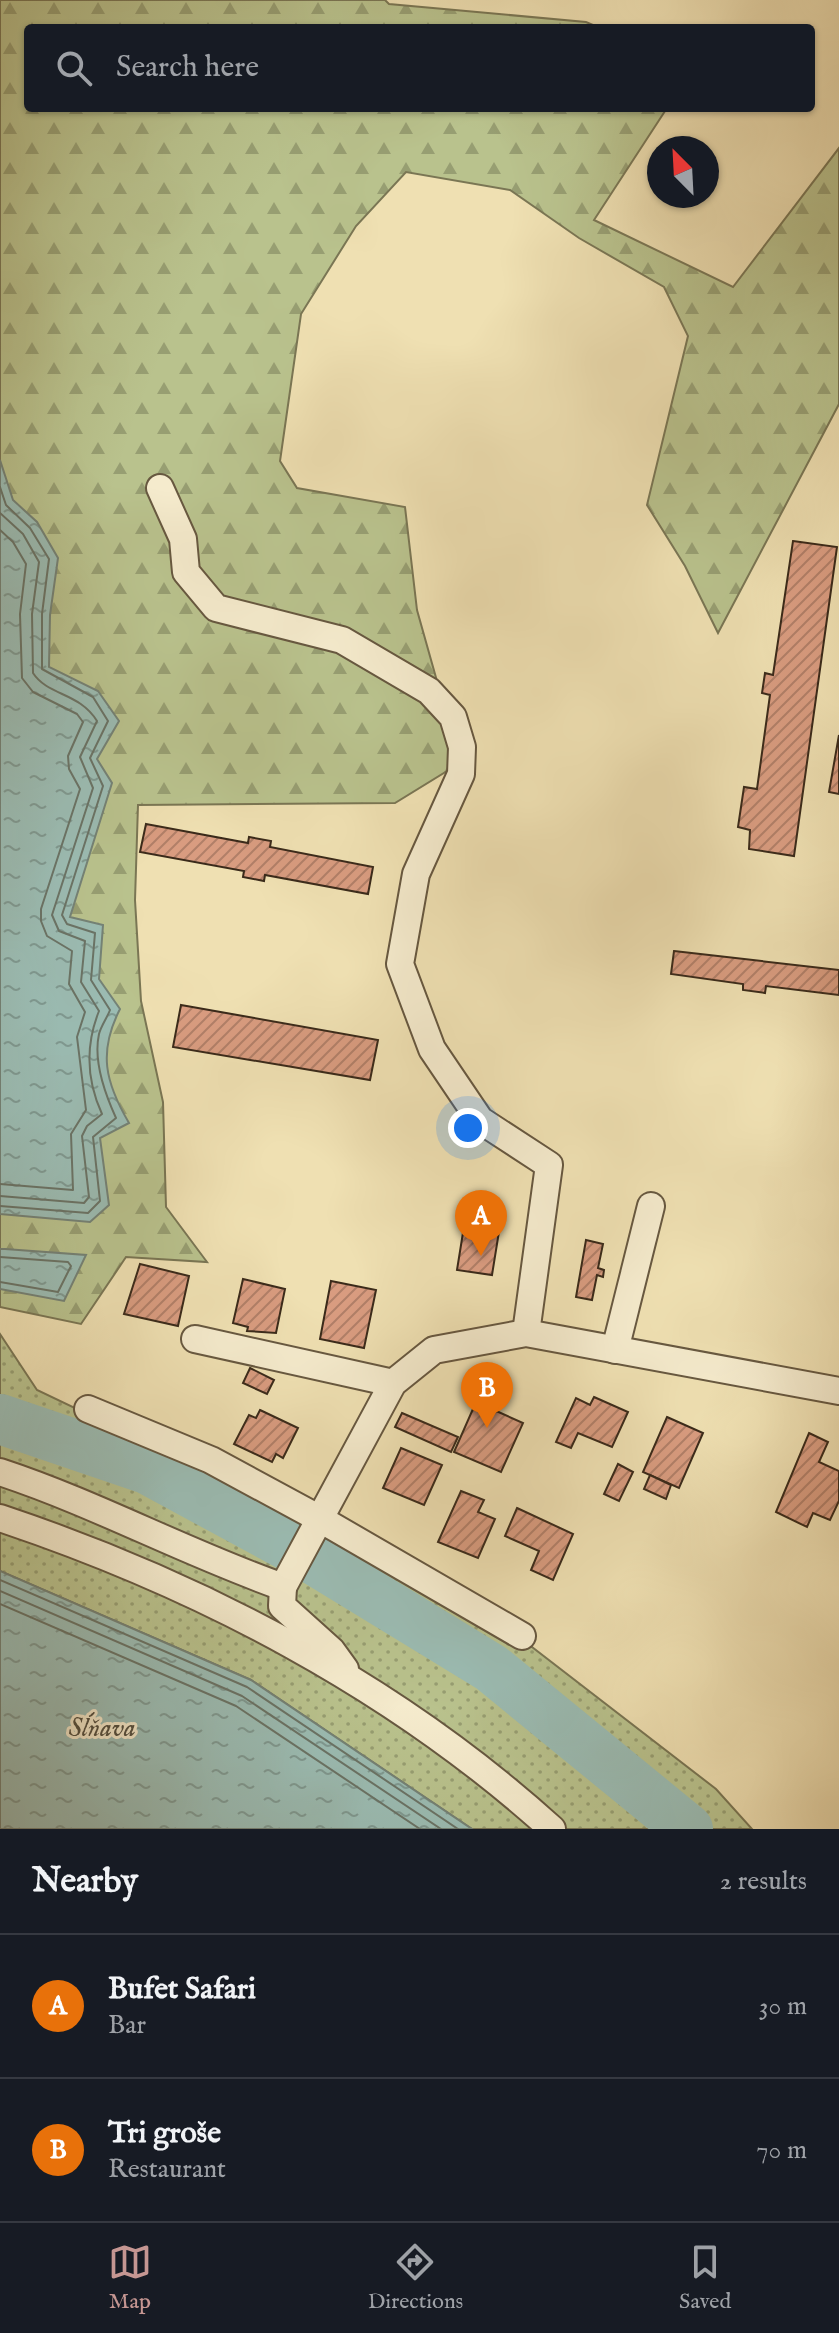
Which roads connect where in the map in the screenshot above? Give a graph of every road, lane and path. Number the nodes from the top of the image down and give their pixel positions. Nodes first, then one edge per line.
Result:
1 (160, 488) dead end
2 (651, 1206) dead end
3 (526, 1333) junction
4 (195, 1339) dead end
5 (615, 1350) junction
6 (393, 1383) junction
7 (839, 1391) edge
8 (88, 1409) dead end
9 (0, 1472) edge
10 (0, 1518) edge
11 (320, 1519) junction
12 (293, 1567) junction
13 (522, 1636) dead end
14 (351, 1679) junction
15 (552, 1829) edge

1 - 3 street
2 - 5 street
3 - 5 street
3 - 6 street
4 - 6 street
5 - 7 street
6 - 11 street
8 - 11 street
9 - 12 street
10 - 14 street
11 - 12 street
11 - 13 street
12 - 14 street
14 - 15 street

